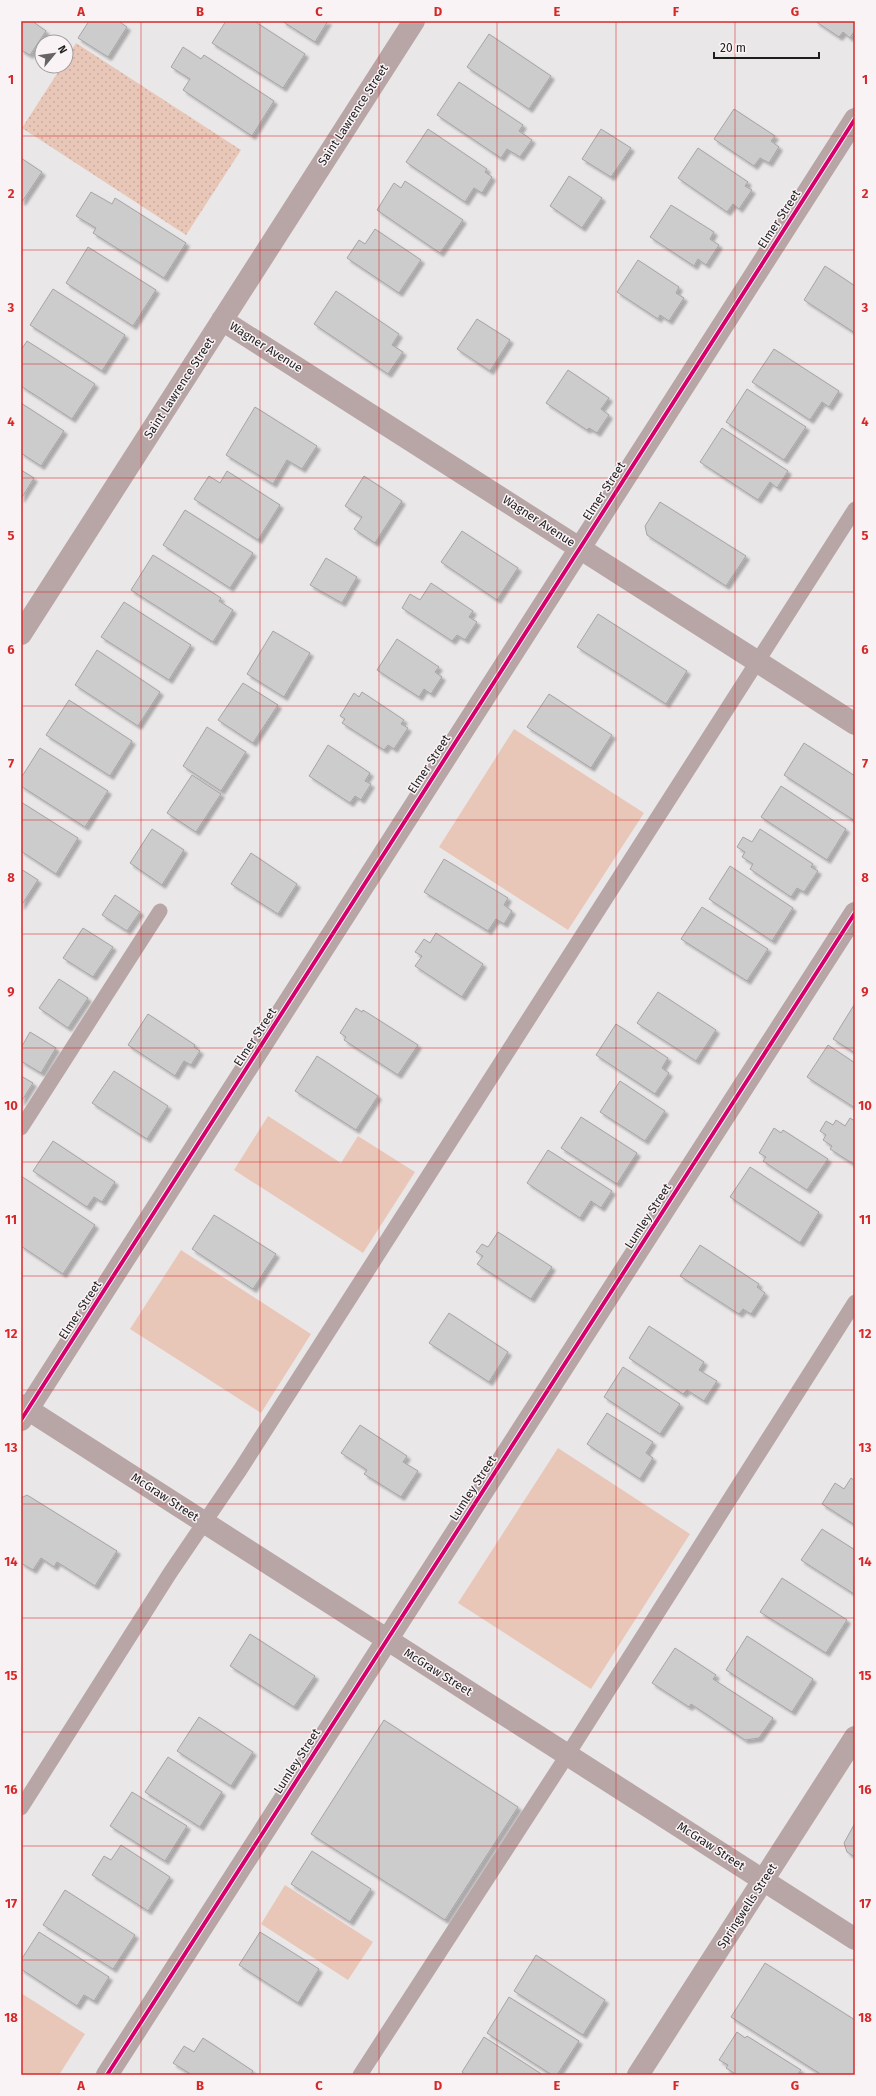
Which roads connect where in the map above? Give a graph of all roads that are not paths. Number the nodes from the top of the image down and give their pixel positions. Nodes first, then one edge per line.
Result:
1 (414, 21) edge
2 (855, 119) edge
3 (222, 320) junction
4 (855, 509) edge
5 (580, 548) junction
6 (21, 634) edge
7 (758, 662) junction
8 (855, 724) edge
9 (160, 911) dead end
10 (855, 913) edge
11 (21, 1128) edge
12 (855, 1302) edge
13 (23, 1412) edge
14 (205, 1522) junction
15 (388, 1639) junction
16 (855, 1737) edge
17 (568, 1754) junction
18 (21, 1808) edge
19 (763, 1879) junction
20 (855, 1939) edge
21 (107, 2075) edge
22 (360, 2075) edge
23 (638, 2075) edge

1 - 3 street, Saint Lawrence Street
2 - 5 street, Elmer Street
3 - 5 street, Wagner Avenue
3 - 6 street, Saint Lawrence Street
4 - 7 lane
5 - 7 street, Wagner Avenue
5 - 13 street, Elmer Street
7 - 8 street, Wagner Avenue
7 - 14 lane
9 - 11 lane
10 - 15 street, Lumley Street
12 - 17 lane
13 - 14 street, McGraw Street
14 - 15 street, McGraw Street
14 - 18 lane
15 - 17 street, McGraw Street
15 - 21 street, Lumley Street
16 - 19 street, Springwells Street
17 - 19 street, McGraw Street
17 - 22 lane
19 - 20 street, McGraw Street
19 - 23 street, Springwells Street

